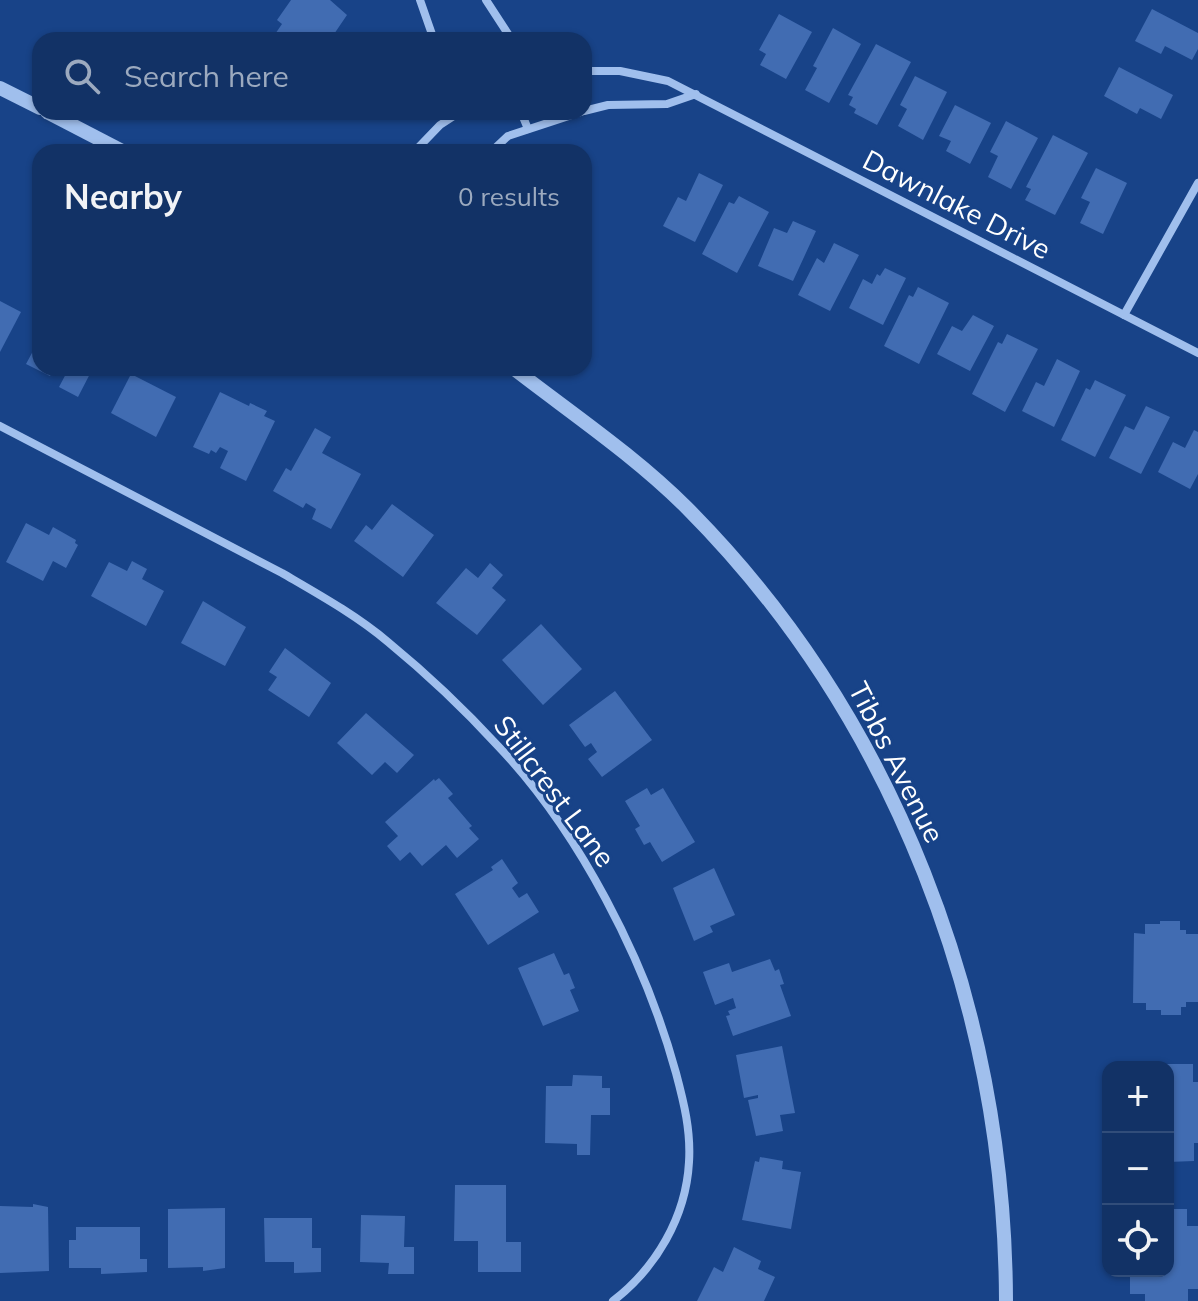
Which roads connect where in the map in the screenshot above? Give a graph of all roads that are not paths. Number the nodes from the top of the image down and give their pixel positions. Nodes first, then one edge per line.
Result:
1 (420, 0) edge
2 (486, 0) edge
3 (431, 32) edge
4 (507, 32) edge
5 (592, 71) edge
6 (0, 88) edge
7 (696, 94) junction
8 (32, 104) edge
9 (592, 109) edge
10 (62, 120) edge
11 (448, 120) edge
12 (524, 120) edge
13 (557, 120) edge
14 (528, 129) junction
15 (109, 144) edge
16 (422, 144) edge
17 (500, 144) edge
18 (1198, 183) edge
19 (1124, 315) junction
20 (1198, 353) edge
21 (523, 376) edge
22 (0, 426) edge
23 (613, 1301) edge
24 (1006, 1301) edge

1 - 3 street
2 - 4 street
5 - 7 street, Dawnlake Drive
6 - 8 street
7 - 9 street
7 - 19 street, Dawnlake Drive
10 - 15 street
11 - 16 street
12 - 14 street
13 - 14 street
14 - 17 street
18 - 19 street
19 - 20 street, Dawnlake Drive
21 - 24 street, Tibbs Avenue
22 - 23 street, Stillcrest Lane

